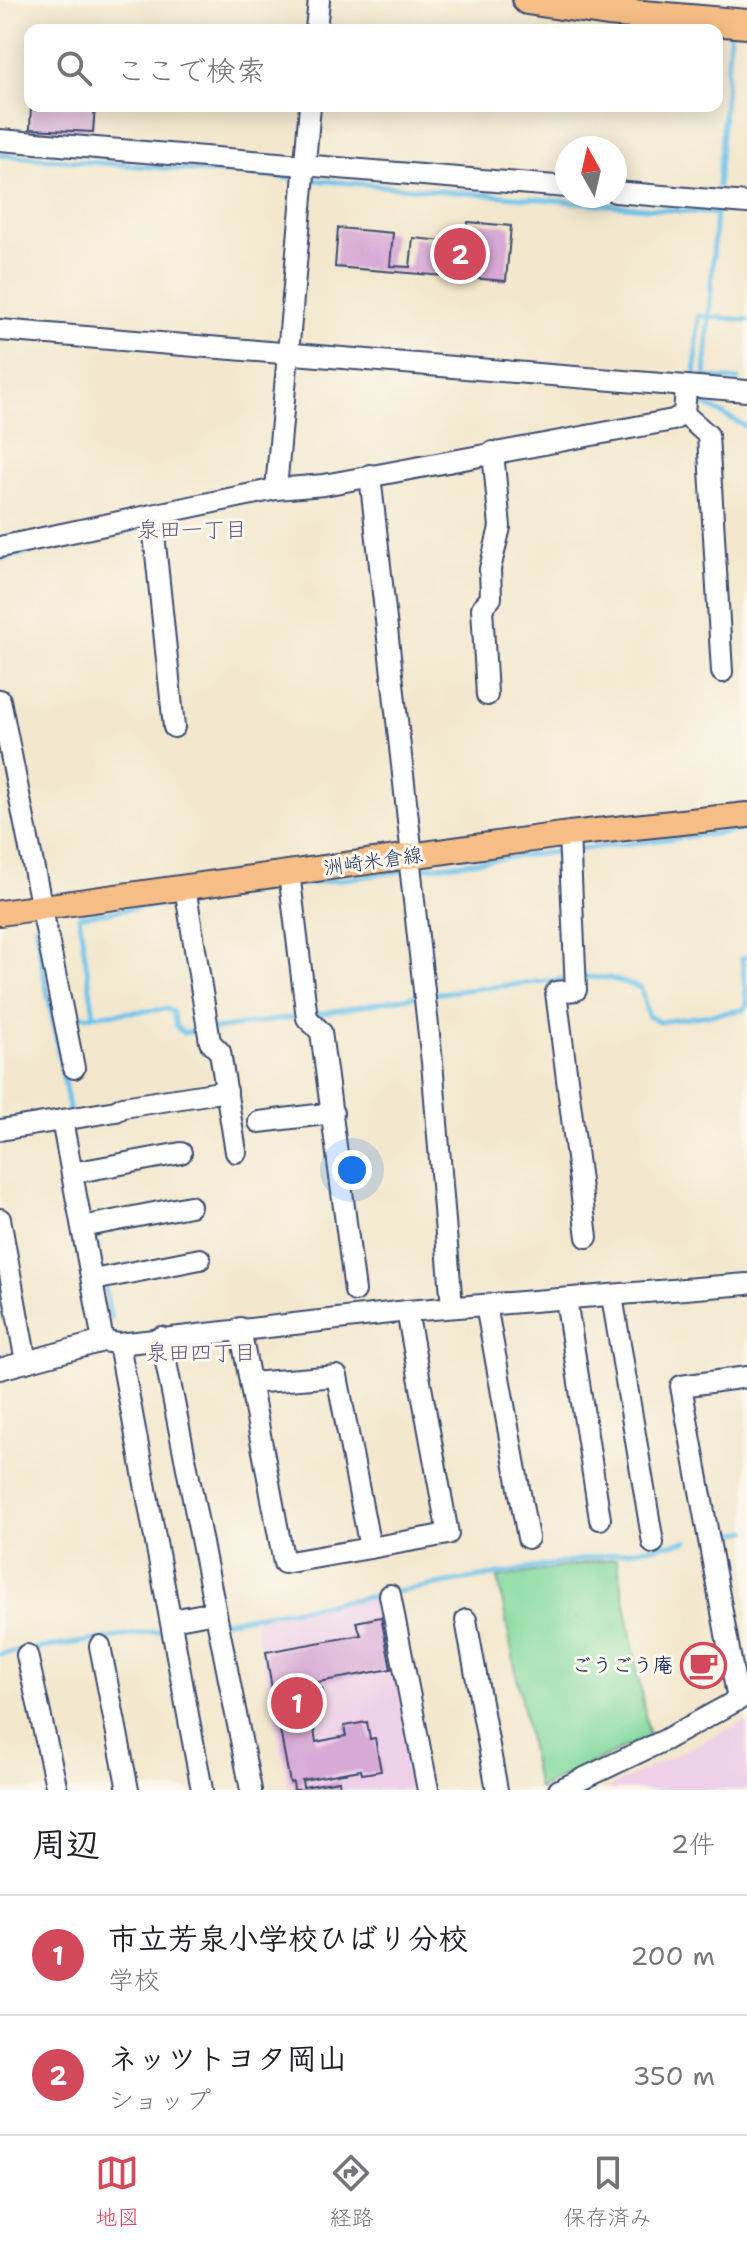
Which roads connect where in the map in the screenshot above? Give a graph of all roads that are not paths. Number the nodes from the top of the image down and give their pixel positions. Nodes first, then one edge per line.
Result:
1 (319, 0) edge
2 (527, 0) edge
3 (317, 24) edge
4 (747, 24) edge
5 (309, 112) edge
6 (0, 140) edge
7 (305, 165) junction
8 (555, 186) edge
9 (627, 193) edge
10 (747, 203) edge
11 (0, 330) edge
12 (287, 356) junction
13 (692, 388) junction
14 (747, 391) edge
15 (689, 418) junction
16 (494, 457) junction
17 (371, 481) junction
18 (276, 489) junction
19 (153, 522) junction
20 (0, 547) edge
21 (722, 672) dead end
22 (487, 695) dead end
23 (0, 700) edge
24 (174, 727) dead end
25 (10, 797) edge
26 (747, 815) edge
27 (570, 845) junction
28 (410, 863) junction
29 (289, 873) junction
30 (185, 887) junction
31 (42, 905) junction
32 (0, 913) edge
33 (74, 1068) dead end
34 (227, 1091) junction
35 (333, 1113) junction
36 (68, 1119) junction
37 (259, 1122) dead end
38 (0, 1130) edge
39 (236, 1152) dead end
40 (181, 1153) dead end
41 (78, 1172) junction
42 (190, 1206) dead end
43 (0, 1219) edge
44 (88, 1225) junction
45 (587, 1237) dead end
46 (200, 1259) dead end
47 (100, 1279) junction
48 (747, 1284) edge
49 (355, 1291) dead end
50 (613, 1301) junction
51 (567, 1305) junction
52 (452, 1307) junction
53 (487, 1310) junction
54 (407, 1311) junction
55 (240, 1328) junction
56 (161, 1337) junction
57 (111, 1342) junction
58 (26, 1362) junction
59 (0, 1369) edge
60 (747, 1377) edge
61 (250, 1383) junction
62 (600, 1519) dead end
63 (528, 1538) dead end
64 (653, 1543) dead end
65 (370, 1548) junction
66 (390, 1595) dead end
67 (217, 1619) junction
68 (466, 1620) dead end
69 (173, 1626) junction
70 (100, 1646) dead end
71 (27, 1655) dead end
72 (742, 1698) edge
73 (57, 1790) edge
74 (128, 1790) edge
75 (202, 1790) edge
76 (251, 1790) edge
77 (428, 1790) edge
78 (497, 1790) edge
79 (559, 1790) edge

1 - 3 street
2 - 4 highway
5 - 7 street
6 - 7 street
7 - 8 street
7 - 12 street
9 - 10 street
11 - 12 street
12 - 13 street
12 - 18 street
13 - 14 street
13 - 15 street
15 - 16 street
15 - 21 street
16 - 17 street
16 - 22 street
17 - 18 street
17 - 28 street
18 - 19 street
19 - 20 street
19 - 24 street
23 - 25 street
25 - 31 street
26 - 27 main road, 洲崎米倉線
27 - 28 main road, 洲崎米倉線
27 - 45 street
28 - 29 main road, 洲崎米倉線
28 - 52 street
29 - 30 main road, 洲崎米倉線
29 - 35 street
30 - 31 main road, 洲崎米倉線
30 - 34 street
31 - 32 main road, 洲崎米倉線
31 - 33 street
34 - 36 street
34 - 39 street
35 - 37 street
35 - 49 street
36 - 38 street
36 - 41 street
40 - 41 street
41 - 44 street
42 - 44 street
43 - 58 street
44 - 47 street
46 - 47 street
47 - 57 street
48 - 50 street
50 - 51 street
50 - 64 street
51 - 53 street
51 - 62 street
52 - 53 street
52 - 54 street
53 - 63 street
54 - 55 street
54 - 65 street
55 - 56 street
55 - 61 street
56 - 57 street
56 - 67 street
57 - 58 street
57 - 69 street
58 - 59 street
60 - 72 street
61 - 65 street
61 - 65 street
66 - 77 street
67 - 69 street
67 - 76 street
68 - 78 street
69 - 75 street
70 - 74 street
71 - 73 street
72 - 79 street

